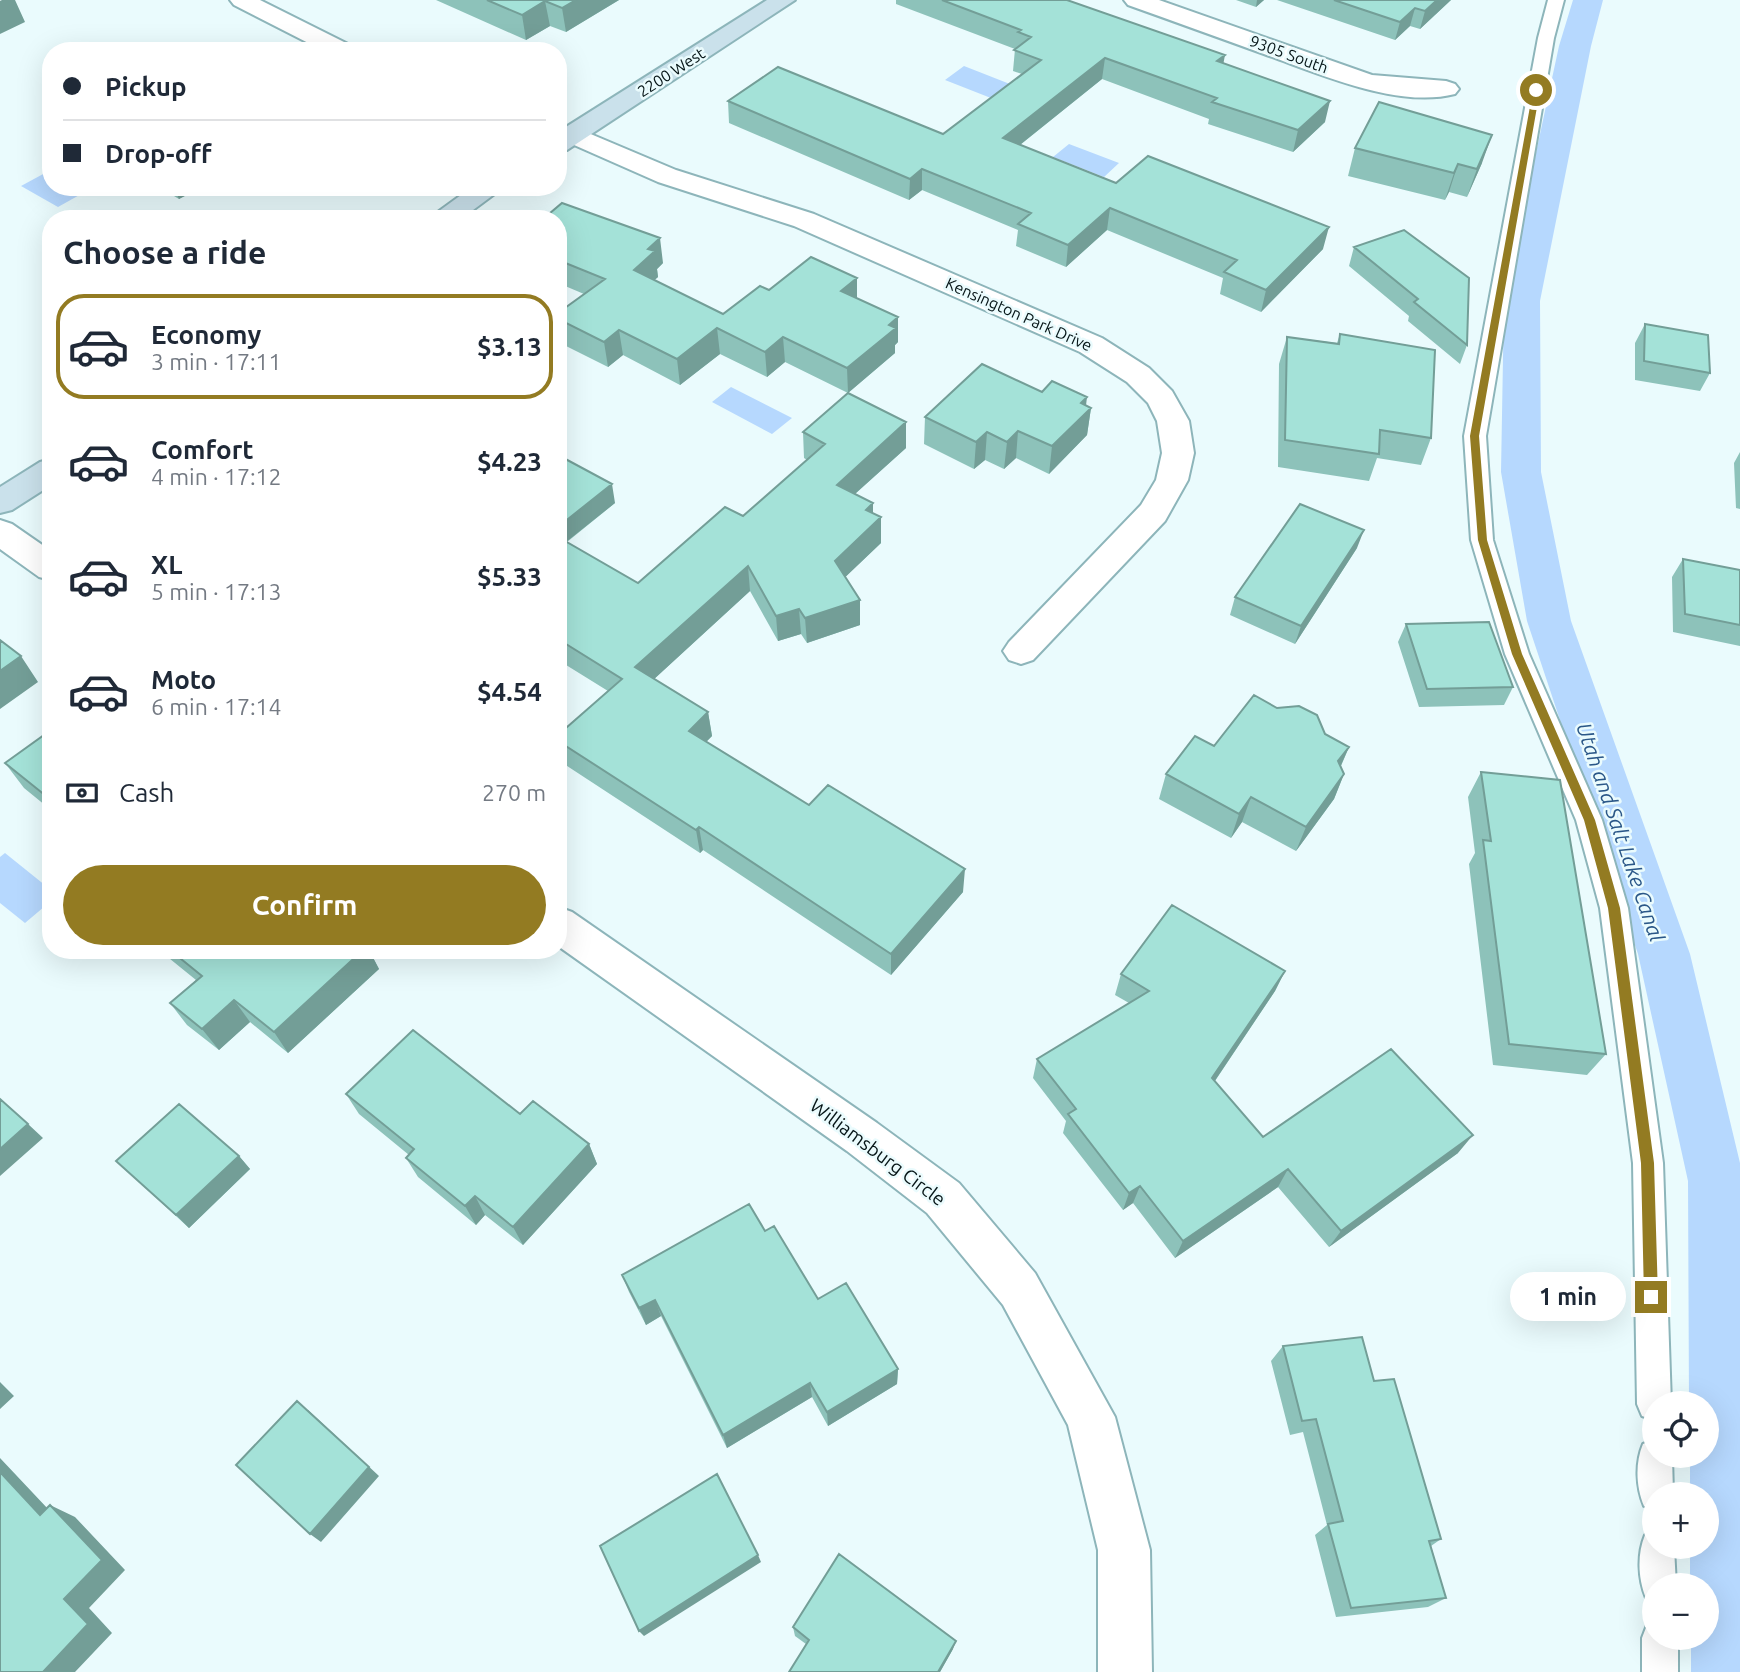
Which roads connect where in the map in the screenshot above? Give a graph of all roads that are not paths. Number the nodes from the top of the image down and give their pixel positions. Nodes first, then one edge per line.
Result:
1 (242, 0) edge
2 (783, 0) edge
3 (1136, 0) edge
4 (1556, 0) edge
5 (325, 42) edge
6 (1446, 89) dead end
7 (567, 138) edge
8 (567, 139) edge
9 (477, 196) edge
10 (456, 210) edge
11 (42, 476) edge
12 (0, 502) edge
13 (0, 532) edge
14 (42, 562) edge
15 (1021, 651) dead end
16 (567, 930) edge
17 (1654, 1391) edge
18 (1660, 1650) edge
19 (1125, 1672) edge
20 (1660, 1672) edge

1 - 5 street
2 - 7 street, 2200 West
3 - 6 street, 9305 South
4 - 17 lane
8 - 15 street, Kensington Park Drive
9 - 10 street
11 - 12 street
13 - 14 street
16 - 19 street, Williamsburg Circle
18 - 20 lane

